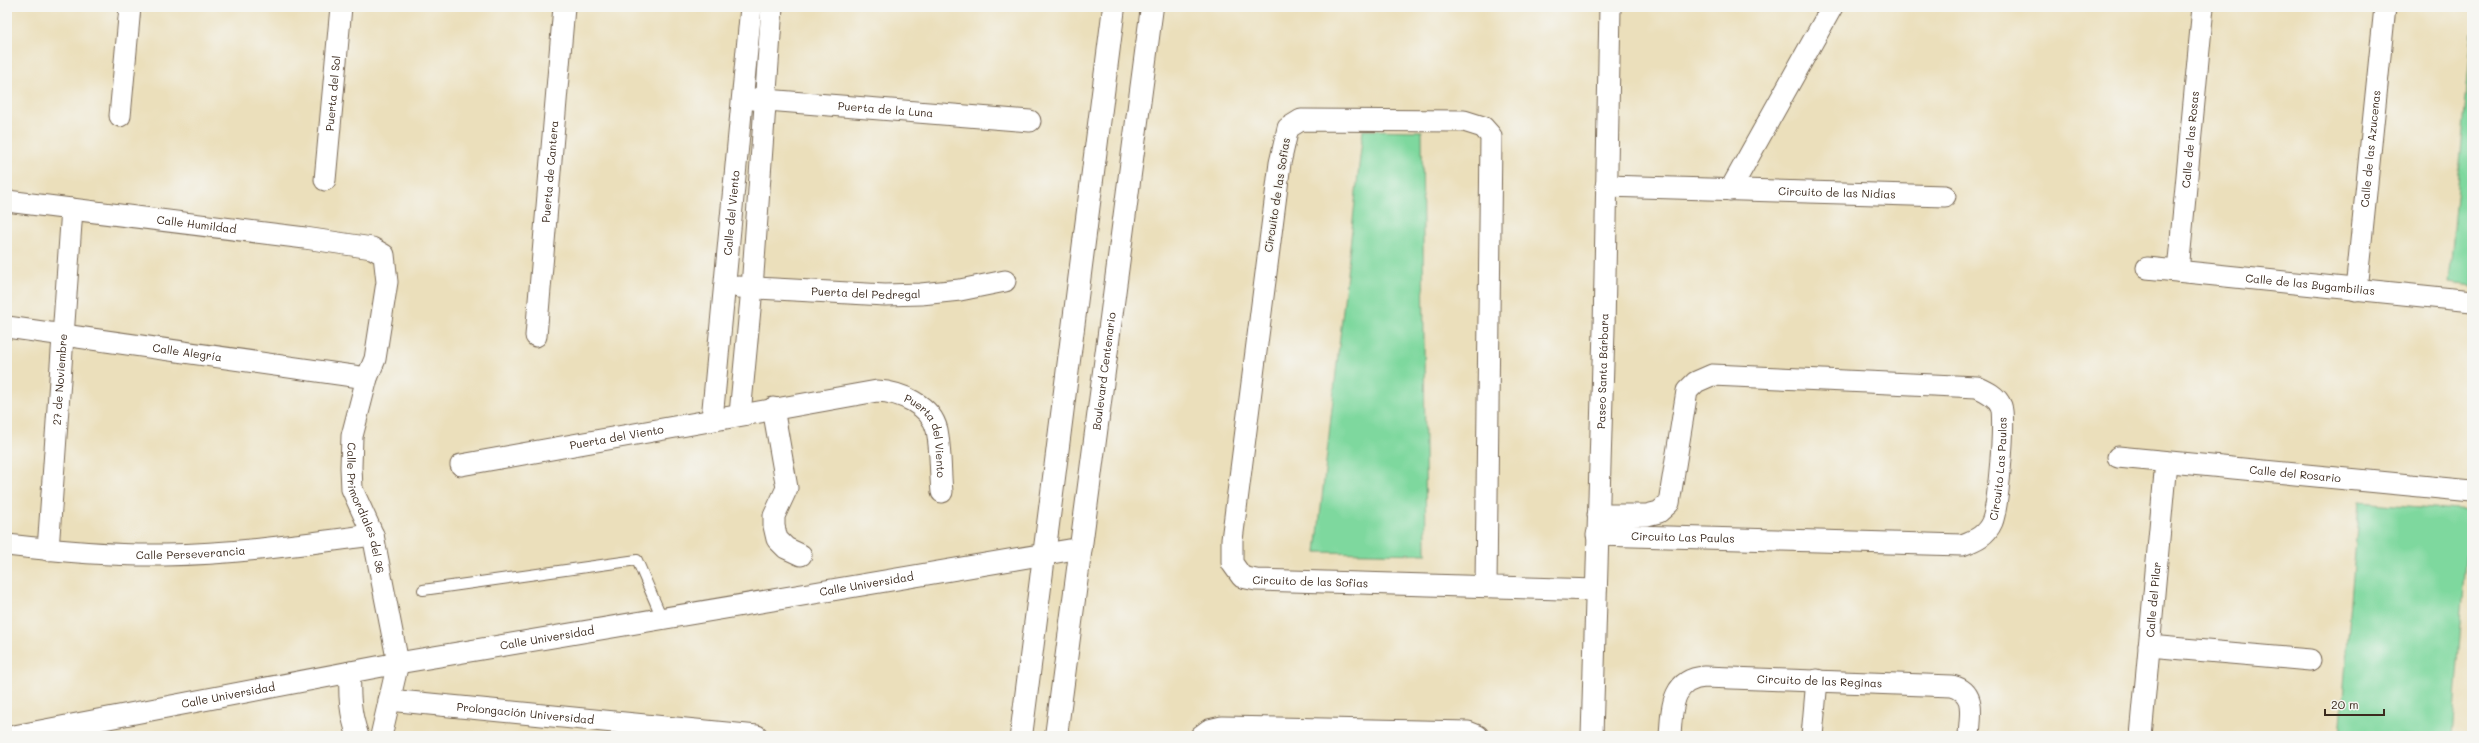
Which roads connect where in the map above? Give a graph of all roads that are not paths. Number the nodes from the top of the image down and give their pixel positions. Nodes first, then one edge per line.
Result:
1 (130, 7) edge
2 (341, 7) edge
3 (564, 7) edge
4 (751, 7) edge
5 (772, 7) edge
6 (1114, 7) edge
7 (1152, 7) edge
8 (1832, 7) edge
9 (2203, 7) edge
10 (2385, 7) edge
11 (1611, 9) edge
12 (741, 98) junction
13 (766, 100) junction
14 (120, 116) dead end
15 (1030, 121) dead end
16 (325, 180) dead end
17 (1606, 186) junction
18 (1730, 190) junction
19 (1945, 196) dead end
20 (7, 201) edge
21 (72, 209) junction
22 (384, 255) joint
23 (2147, 268) dead end
24 (2178, 271) junction
25 (1004, 281) dead end
26 (725, 285) junction
27 (752, 288) junction
28 (2356, 290) junction
29 (2472, 301) edge
30 (7, 327) edge
31 (64, 335) junction
32 (536, 336) dead end
33 (367, 378) junction
34 (773, 408) junction
35 (740, 414) junction
36 (712, 419) junction
37 (2118, 457) dead end
38 (2166, 462) junction
39 (461, 465) dead end
40 (2472, 491) edge
41 (942, 492) dead end
42 (1598, 515) junction
43 (373, 535) junction
44 (1597, 535) junction
45 (7, 545) edge
46 (1081, 548) junction
47 (48, 550) junction
48 (1044, 554) junction
49 (801, 556) dead end
50 (1486, 586) junction
51 (423, 590) dead end
52 (1596, 590) junction
53 (662, 618) junction
54 (2149, 646) junction
55 (2310, 660) dead end
56 (398, 664) junction
57 (350, 672) junction
58 (1817, 680) junction
59 (389, 700) junction
60 (14, 736) edge
61 (358, 736) edge
62 (381, 736) edge
63 (757, 736) edge
64 (1021, 736) edge
65 (1056, 736) edge
66 (1201, 736) edge
67 (1478, 736) edge
68 (1592, 736) edge
69 (1670, 736) edge
70 (1812, 736) edge
71 (1969, 736) edge
72 (2141, 736) edge

1 - 14 street
2 - 16 street, Puerta del Sol
3 - 32 street, Puerta de Cantera
4 - 12 street, Calle del Viento
5 - 13 street
6 - 48 main road
7 - 46 main road, Boulevard Centenario
8 - 18 street
9 - 24 street, Calle de las Rosas
10 - 28 street, Calle de las Azucenas
11 - 17 street, Paseo Santa Bárbara
12 - 13 street, Puerta de la Luna
12 - 26 street, Calle del Viento
13 - 15 street, Puerta de la Luna
13 - 27 street
17 - 18 street, Circuito de las Nidias
17 - 42 street, Paseo Santa Bárbara
18 - 19 street, Circuito de las Nidias
20 - 21 street, Calle Humildad
21 - 22 street, Calle Humildad
21 - 31 street, 27 de Noviembre
22 - 33 street, Calle Primordiales del 36
23 - 24 street, Calle de las Bugambilias
24 - 28 street, Calle de las Bugambilias
25 - 27 street, Puerta del Pedregal
26 - 27 street, Puerta del Pedregal
26 - 36 street, Calle del Viento
27 - 35 street
28 - 29 street, Calle de las Bugambilias
30 - 31 street, Calle Alegría
31 - 33 street, Calle Alegría
31 - 47 street, 27 de Noviembre
33 - 43 street, Calle Primordiales del 36
34 - 35 street, Puerta del Viento
34 - 41 street, Puerta del Viento
34 - 49 street
35 - 36 street, Puerta del Viento
36 - 39 street, Puerta del Viento
37 - 38 street, Calle del Rosario
38 - 40 street, Calle del Rosario
38 - 54 street, Calle del Pilar
42 - 44 street, Paseo Santa Bárbara
42 - 44 street, Circuito Las Paulas
43 - 47 street, Calle Perseverancia
43 - 56 street, Calle Primordiales del 36
44 - 52 street, Paseo Santa Bárbara
45 - 47 street, Calle Perseverancia
46 - 48 street, Calle Universidad
46 - 65 main road, Boulevard Centenario
48 - 53 street, Calle Universidad
48 - 64 main road
50 - 50 street, Circuito de las Sofias
50 - 52 street, Circuito de las Sofias
51 - 53 lane
52 - 68 street, Paseo Santa Bárbara
53 - 56 street, Calle Universidad
54 - 55 street
54 - 72 street, Calle del Pilar
56 - 57 street, Calle Universidad
56 - 59 street, Calle Primordiales del 36
57 - 60 street, Calle Universidad
57 - 61 street
58 - 69 street, Circuito de las Reginas
58 - 70 street
58 - 71 street, Circuito de las Reginas
59 - 62 street, Calle Primordiales del 36
59 - 63 street, Prolongación Universidad
66 - 67 street

